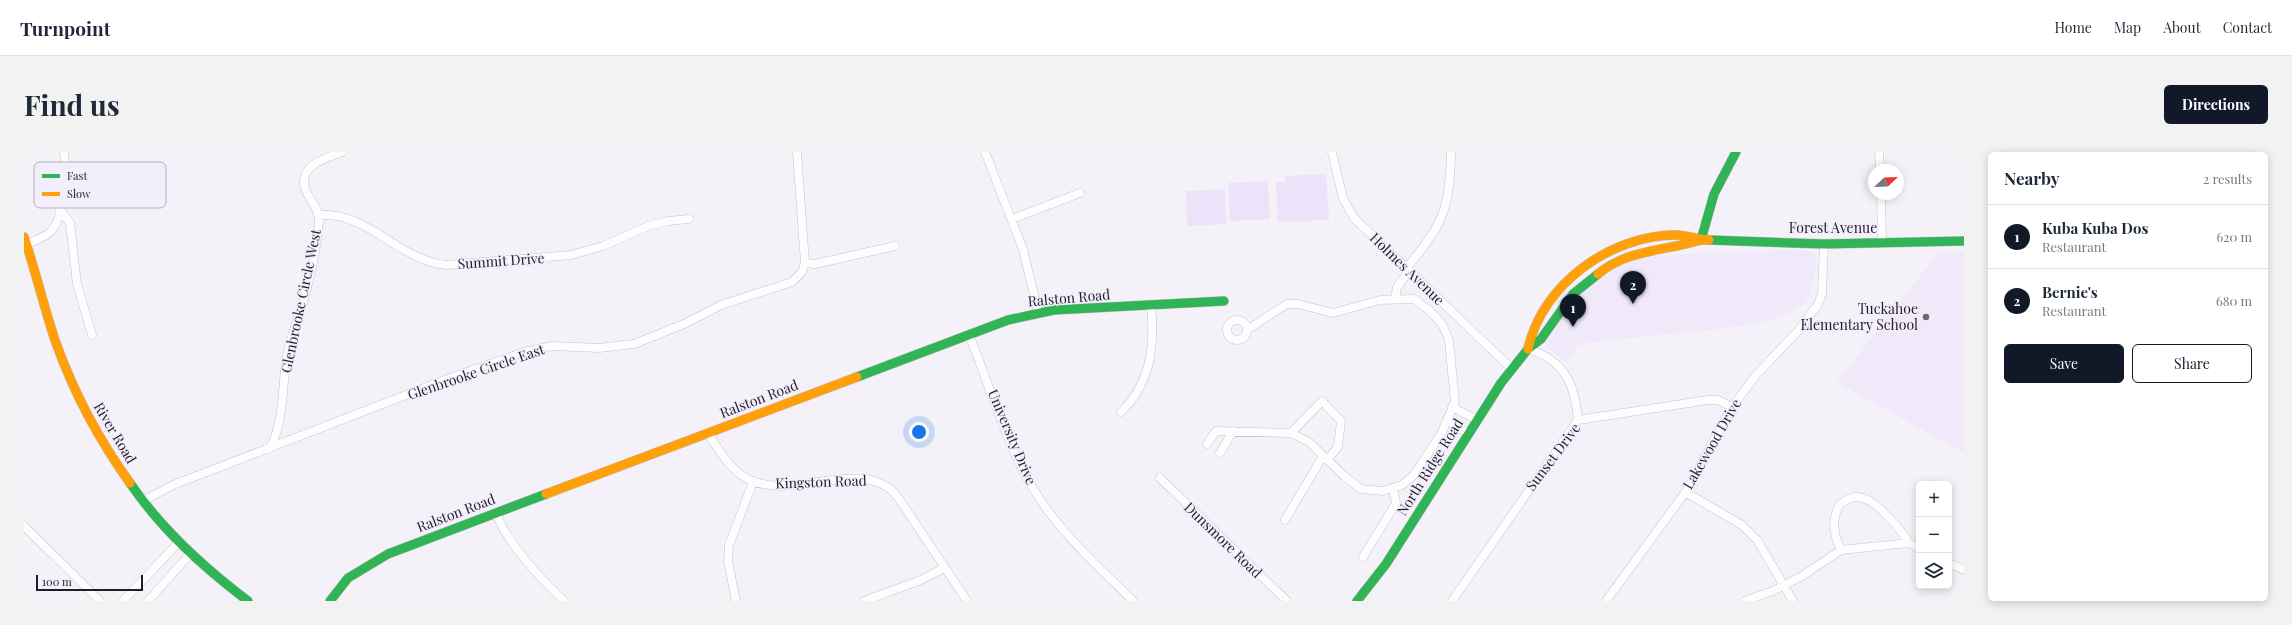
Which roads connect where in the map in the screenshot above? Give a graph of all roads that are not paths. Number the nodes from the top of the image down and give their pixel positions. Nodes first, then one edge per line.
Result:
1 (64, 152) edge
2 (342, 152) edge
3 (797, 152) edge
4 (985, 152) edge
5 (1332, 152) edge
6 (1451, 152) edge
7 (1736, 152) edge
8 (1879, 152) edge
9 (64, 162) edge
10 (1880, 164) edge
11 (1080, 193) dead end
12 (1881, 200) edge
13 (60, 210) joint
14 (318, 215) junction
15 (689, 219) dead end
16 (1012, 219) junction
17 (25, 240) edge
18 (1701, 240) junction
19 (1964, 241) edge
20 (1882, 242) junction
21 (1824, 244) junction
22 (895, 246) dead end
23 (805, 263) junction
24 (1407, 269) junction
25 (1395, 300) junction
26 (1224, 301) dead end
27 (1151, 306) junction
28 (1038, 312) junction
29 (1247, 330) dead end
30 (92, 335) dead end
31 (969, 335) junction
32 (1528, 349) junction
33 (1512, 369) junction
34 (1452, 407) junction
35 (1732, 407) junction
36 (1121, 412) dead end
37 (1447, 420) junction
38 (1477, 420) junction
39 (1578, 420) junction
40 (1233, 432) junction
41 (1291, 432) junction
42 (708, 433) junction
43 (1468, 433) junction
44 (1207, 444) dead end
45 (269, 449) junction
46 (1220, 453) dead end
47 (1325, 458) junction
48 (1160, 478) dead end
49 (753, 482) junction
50 (1393, 488) junction
51 (1685, 492) junction
52 (143, 501) junction
53 (496, 513) junction
54 (1285, 520) dead end
55 (24, 526) edge
56 (179, 542) junction
57 (1909, 543) junction
58 (1916, 546) edge
59 (1841, 550) junction
60 (191, 554) junction
61 (1363, 557) dead end
62 (1952, 564) edge
63 (944, 568) junction
64 (1964, 570) edge
65 (1784, 586) junction
66 (100, 601) edge
67 (123, 601) edge
68 (148, 601) edge
69 (248, 601) edge
70 (330, 601) edge
71 (564, 601) edge
72 (736, 601) edge
73 (864, 601) edge
74 (967, 601) edge
75 (1133, 601) edge
76 (1287, 601) edge
77 (1357, 601) edge
78 (1452, 601) edge
79 (1606, 601) edge
80 (1745, 601) edge
81 (1793, 601) edge

1 - 9 street
2 - 14 street, Glenbrooke Circle West
3 - 23 street
4 - 16 street
5 - 24 street, Holmes Avenue
6 - 24 street
7 - 18 main road
8 - 10 street
11 - 16 street
12 - 20 street
13 - 17 street
13 - 30 street
14 - 15 street, Summit Drive
14 - 45 street, Glenbrooke Circle West
16 - 28 street
17 - 52 main road, River Road
18 - 21 main road, Forest Avenue
18 - 32 main road, North Ridge Road
18 - 32 main road, North Ridge Road
19 - 20 main road, Forest Avenue
20 - 21 main road, Forest Avenue
21 - 35 street, Lakewood Drive
22 - 23 street
23 - 45 street, Glenbrooke Circle East
24 - 25 street
24 - 33 street, Holmes Avenue
25 - 29 street
25 - 34 street
26 - 27 main road, Ralston Road
27 - 28 main road, Ralston Road
27 - 36 street
28 - 31 main road, Ralston Road
31 - 42 main road, Ralston Road
31 - 75 street, University Drive
32 - 33 main road, North Ridge Road
32 - 39 street
33 - 38 main road, North Ridge Road
34 - 37 street
34 - 38 street
35 - 39 street, Sunset Drive
35 - 51 street, Lakewood Drive
37 - 43 street
37 - 50 street
38 - 43 main road, North Ridge Road
39 - 78 street, Sunset Drive
40 - 41 street
40 - 44 street
40 - 46 street
41 - 47 street
41 - 47 street
42 - 49 street, Kingston Road
42 - 53 main road, Ralston Road
43 - 77 main road, North Ridge Road
45 - 52 street, Glenbrooke Circle East
47 - 50 street
47 - 54 street
48 - 76 street, Dunsmore Road
49 - 63 street, Kingston Road
49 - 72 street
50 - 61 street
51 - 65 street
51 - 79 street, Lakewood Drive
52 - 56 main road, River Road
53 - 70 main road, Ralston Road
53 - 71 street
55 - 66 street
56 - 60 main road, River Road
56 - 67 street
57 - 58 street
57 - 59 street
57 - 59 street
59 - 65 street
60 - 68 street
60 - 69 main road, River Road
62 - 64 street
63 - 73 street
63 - 74 street, Kingston Road
65 - 80 street
65 - 81 street

